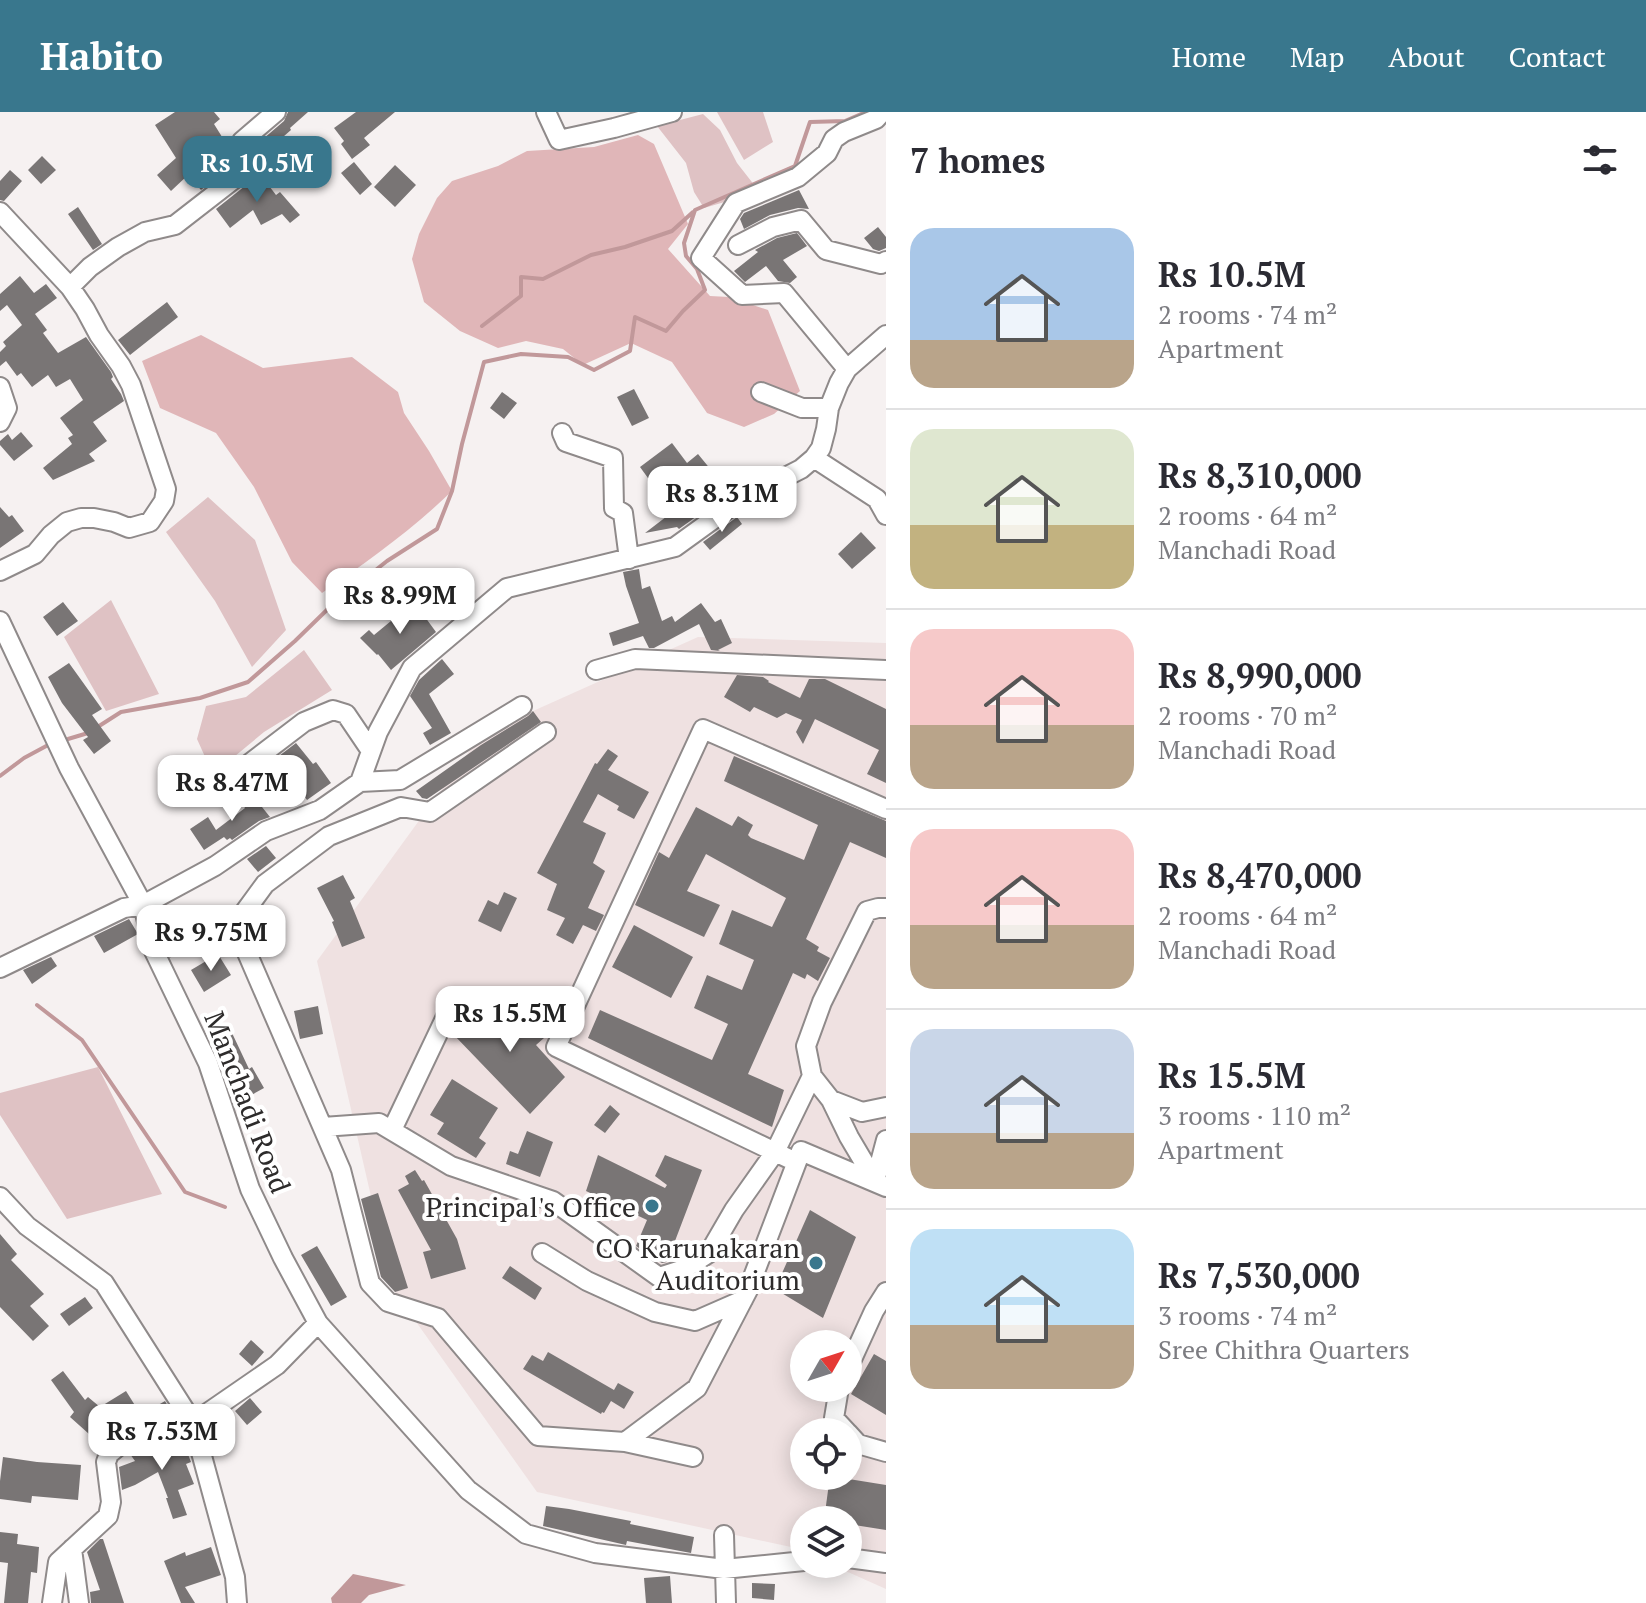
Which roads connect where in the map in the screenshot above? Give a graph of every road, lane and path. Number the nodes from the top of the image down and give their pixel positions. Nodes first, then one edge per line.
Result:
1 (276, 112) edge
2 (546, 112) edge
3 (672, 112) edge
4 (882, 112) edge
5 (0, 212) edge
6 (738, 245) dead end
7 (886, 261) edge
8 (70, 287) junction
9 (884, 344) edge
10 (847, 369) junction
11 (0, 387) edge
12 (761, 392) dead end
13 (829, 408) junction
14 (0, 422) edge
15 (562, 433) dead end
16 (814, 458) junction
17 (886, 515) edge
18 (629, 559) junction
19 (0, 571) edge
20 (0, 621) edge
21 (596, 670) dead end
22 (886, 670) edge
23 (522, 706) dead end
24 (546, 732) dead end
25 (371, 751) junction
26 (360, 782) junction
27 (211, 793) dead end
28 (886, 809) edge
29 (143, 905) junction
30 (886, 908) edge
31 (235, 925) junction
32 (154, 951) junction
33 (0, 968) edge
34 (451, 1006) dead end
35 (812, 1076) junction
36 (831, 1100) junction
37 (886, 1107) edge
38 (323, 1127) junction
39 (392, 1130) junction
40 (886, 1140) edge
41 (775, 1152) junction
42 (796, 1162) junction
43 (880, 1184) edge
44 (0, 1197) edge
45 (542, 1253) dead end
46 (886, 1292) edge
47 (743, 1300) junction
48 (318, 1323) junction
49 (862, 1337) edge
50 (193, 1423) junction
51 (625, 1442) junction
52 (862, 1445) edge
53 (886, 1452) edge
54 (693, 1457) dead end
55 (724, 1535) dead end
56 (72, 1549) junction
57 (862, 1560) edge
58 (790, 1562) edge
59 (886, 1563) edge
60 (724, 1569) junction
61 (52, 1603) edge
62 (79, 1603) edge
63 (237, 1603) edge
64 (726, 1603) edge

1 - 8 street
2 - 3 street
4 - 10 street
5 - 8 street
6 - 7 street
8 - 19 street
9 - 10 street
10 - 13 street
11 - 14 street
12 - 13 street
13 - 16 street
15 - 18 street
16 - 17 street
16 - 18 street
18 - 25 street
20 - 29 street, Manchadi Road
21 - 22 street
23 - 26 street
24 - 31 street
25 - 26 street
25 - 27 street
26 - 29 street
28 - 41 street
29 - 32 street, Manchadi Road
29 - 33 street
30 - 35 street
31 - 32 street
31 - 38 street
32 - 48 street, Manchadi Road
34 - 39 street
35 - 36 street
35 - 41 street
36 - 37 street
36 - 43 street
38 - 39 street
38 - 51 street
39 - 41 street
40 - 43 street
41 - 42 street
42 - 43 street
42 - 47 street
44 - 50 street
45 - 47 street
46 - 49 street
47 - 51 street
48 - 50 street
48 - 60 street, Manchadi Road
50 - 56 street
50 - 63 street
51 - 54 street
52 - 53 street
55 - 60 street
56 - 61 street
56 - 62 street
57 - 59 street
58 - 60 street, Manchadi Road
60 - 64 street

